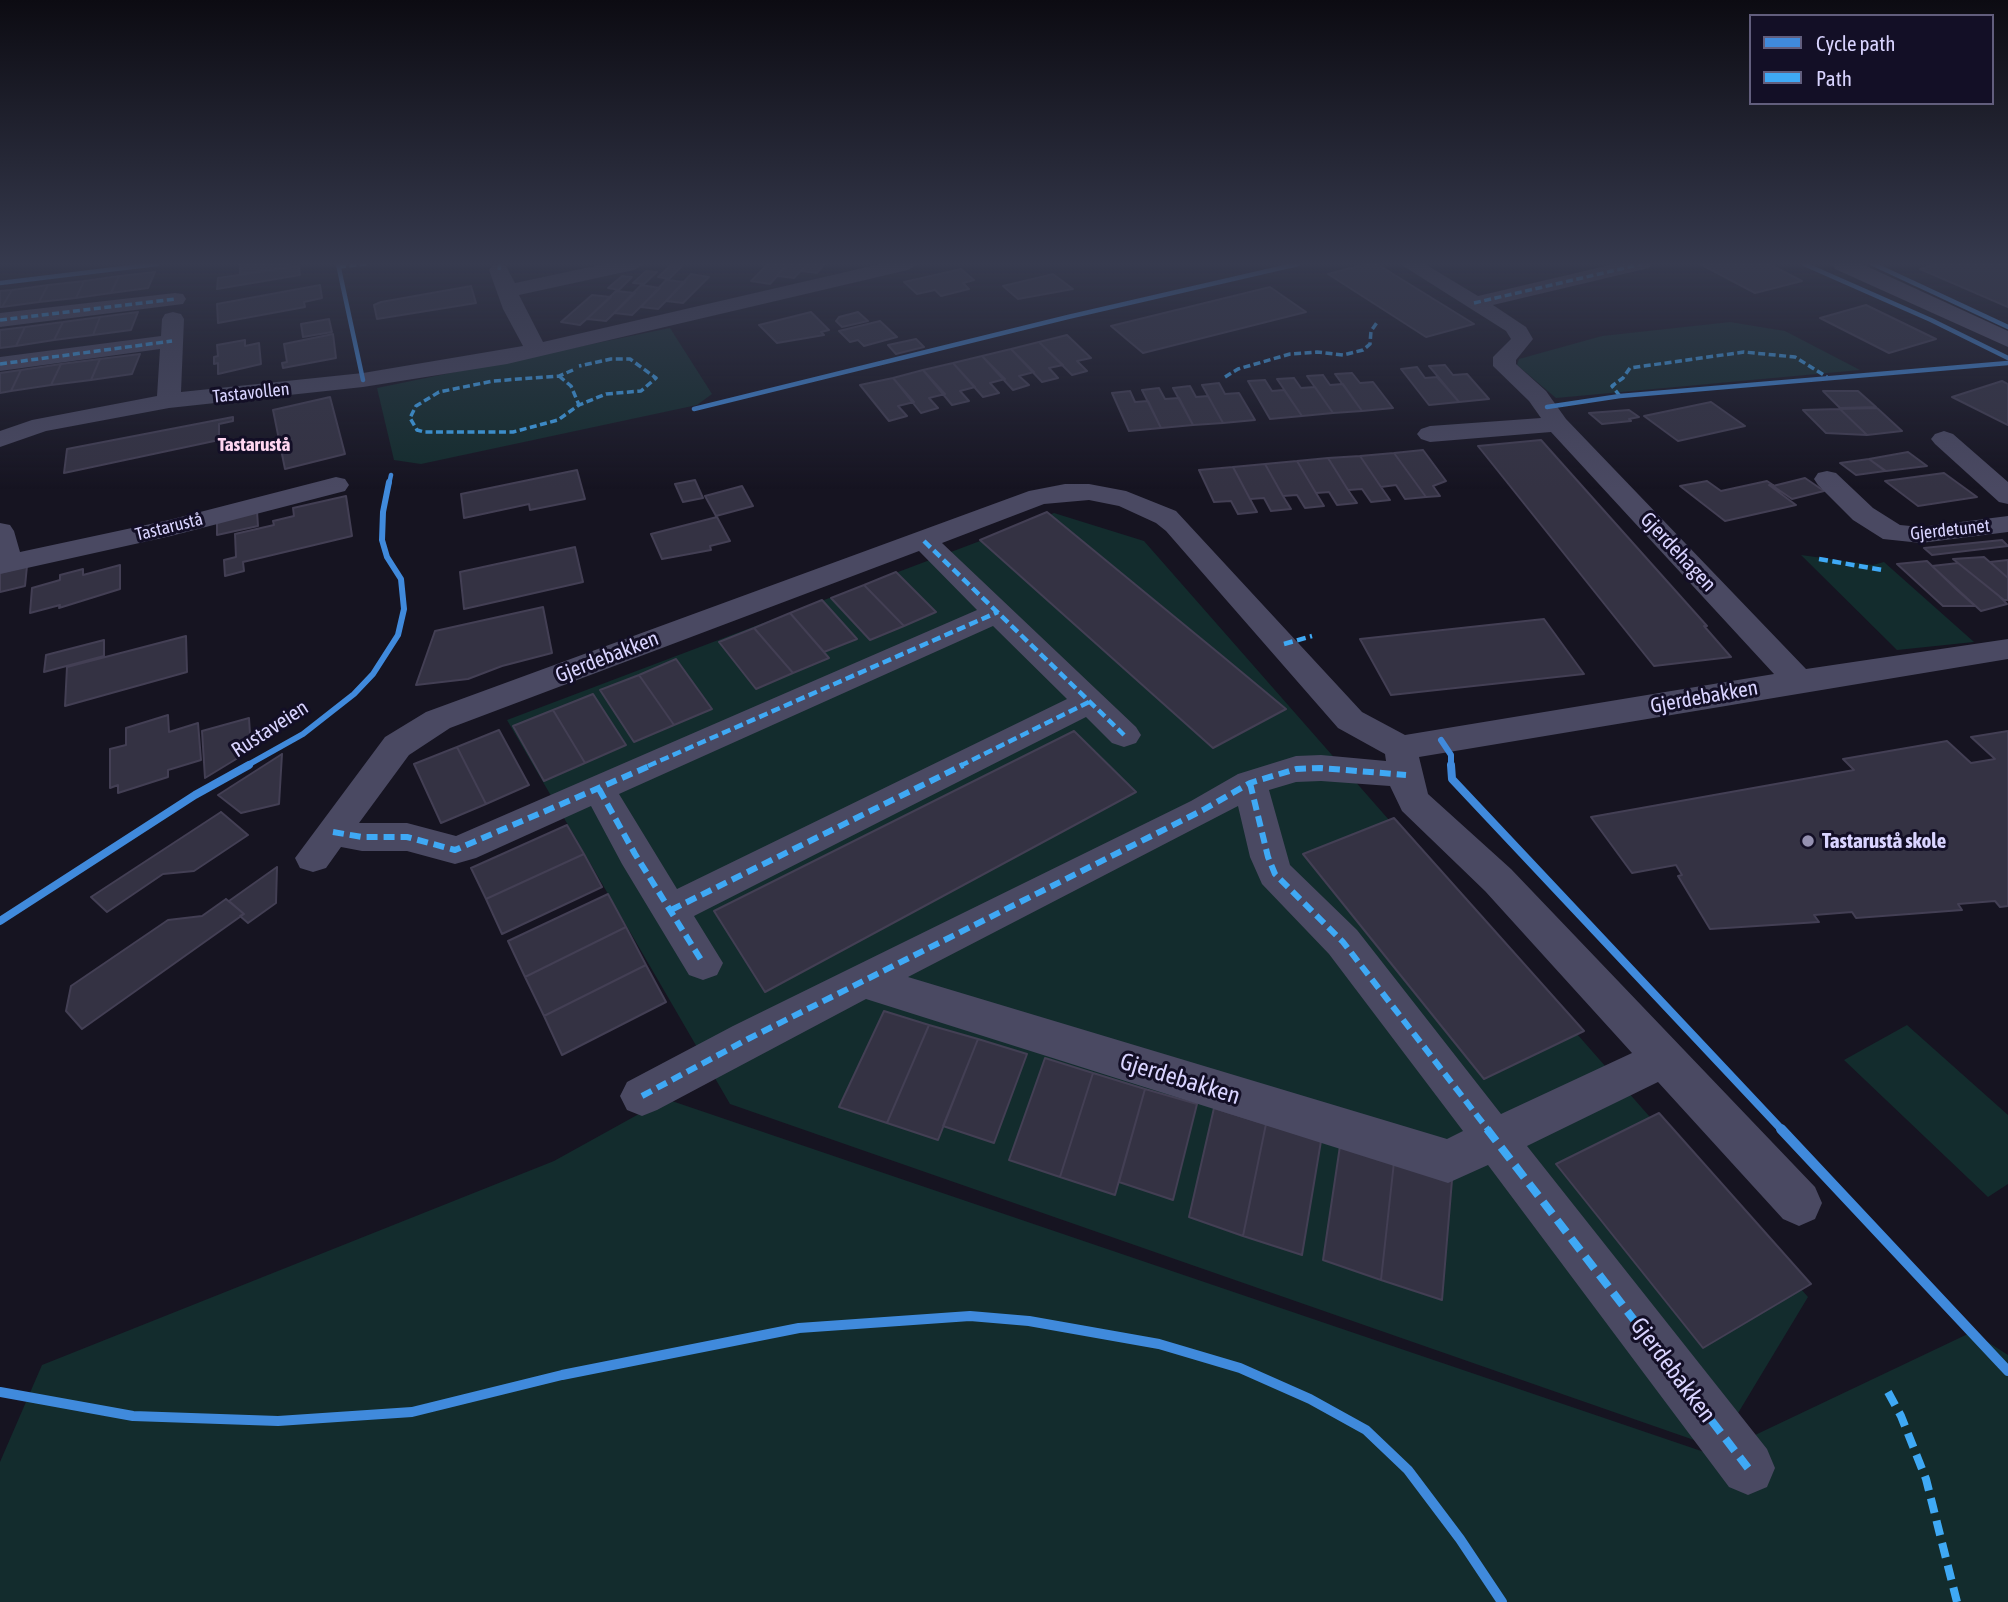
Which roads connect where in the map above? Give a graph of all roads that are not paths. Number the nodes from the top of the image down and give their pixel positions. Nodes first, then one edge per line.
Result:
1 (530, 339) edge
2 (585, 339) edge
3 (1522, 339) edge
4 (172, 341) joint
5 (536, 350) junction
6 (0, 364) edge
7 (169, 401) junction
8 (1557, 424) junction
9 (1430, 434) dead end
10 (0, 439) edge
11 (1944, 439) dead end
12 (1827, 479) dead end
13 (336, 485) dead end
14 (2008, 496) edge
15 (2008, 524) edge
16 (0, 531) edge
17 (924, 541) junction
18 (5, 564) edge
19 (998, 612) junction
20 (2008, 649) edge
21 (1799, 681) junction
22 (1091, 701) junction
23 (1124, 735) dead end
24 (1403, 761) junction
25 (1250, 783) junction
26 (599, 789) junction
27 (671, 910) junction
28 (703, 963) dead end
29 (863, 981) junction
30 (1665, 1058) junction
31 (642, 1096) dead end
32 (1494, 1140) junction
33 (1799, 1203) dead end
34 (1748, 1468) dead end

1 - 5 street
2 - 5 street, Tastavollen
3 - 8 street, Gjerdehagen
4 - 6 street
4 - 7 street
5 - 7 street, Tastavollen
7 - 10 street, Tastavollen
8 - 9 street
8 - 21 street, Gjerdehagen
11 - 14 street, Gjerdetunet
12 - 15 street, Gjerdetunet
13 - 18 street, Tastarustå
16 - 18 street
17 - 19 street
17 - 24 street, Gjerdebakken
17 - 26 street, Gjerdebakken
19 - 22 street
19 - 26 street, Gjerdebakken
20 - 21 street, Gjerdebakken
21 - 24 street, Gjerdebakken
22 - 23 street
22 - 27 street
24 - 25 street, Gjerdebakken
24 - 30 street
25 - 29 street, Gjerdebakken
25 - 32 street, Gjerdebakken
26 - 27 street
27 - 28 street
29 - 31 street, Gjerdebakken
29 - 32 street, Gjerdebakken
30 - 32 street, Gjerdebakken
30 - 33 street
32 - 34 street, Gjerdebakken

